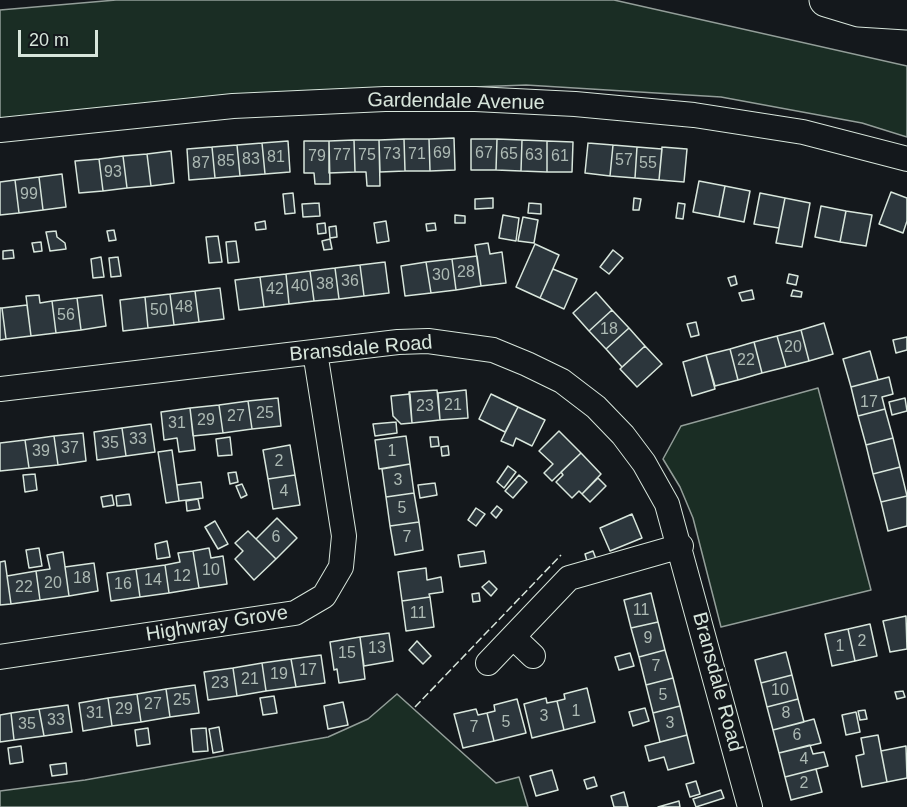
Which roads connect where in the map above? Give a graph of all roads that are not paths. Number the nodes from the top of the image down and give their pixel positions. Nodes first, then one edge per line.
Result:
1 (826, 0) edge
2 (907, 13) edge
3 (0, 130) edge
4 (907, 159) edge
5 (315, 352) junction
6 (0, 389) edge
7 (681, 546) junction
8 (513, 637) junction
9 (533, 656) dead end
10 (0, 657) edge
11 (488, 663) dead end
12 (750, 807) edge

1 - 2 highway
3 - 4 street, Gardendale Avenue
5 - 6 street, Bransdale Road
5 - 7 street, Bransdale Road
5 - 10 street, Highwray Grove
7 - 8 street
7 - 12 street, Bransdale Road
8 - 9 street
8 - 11 street

